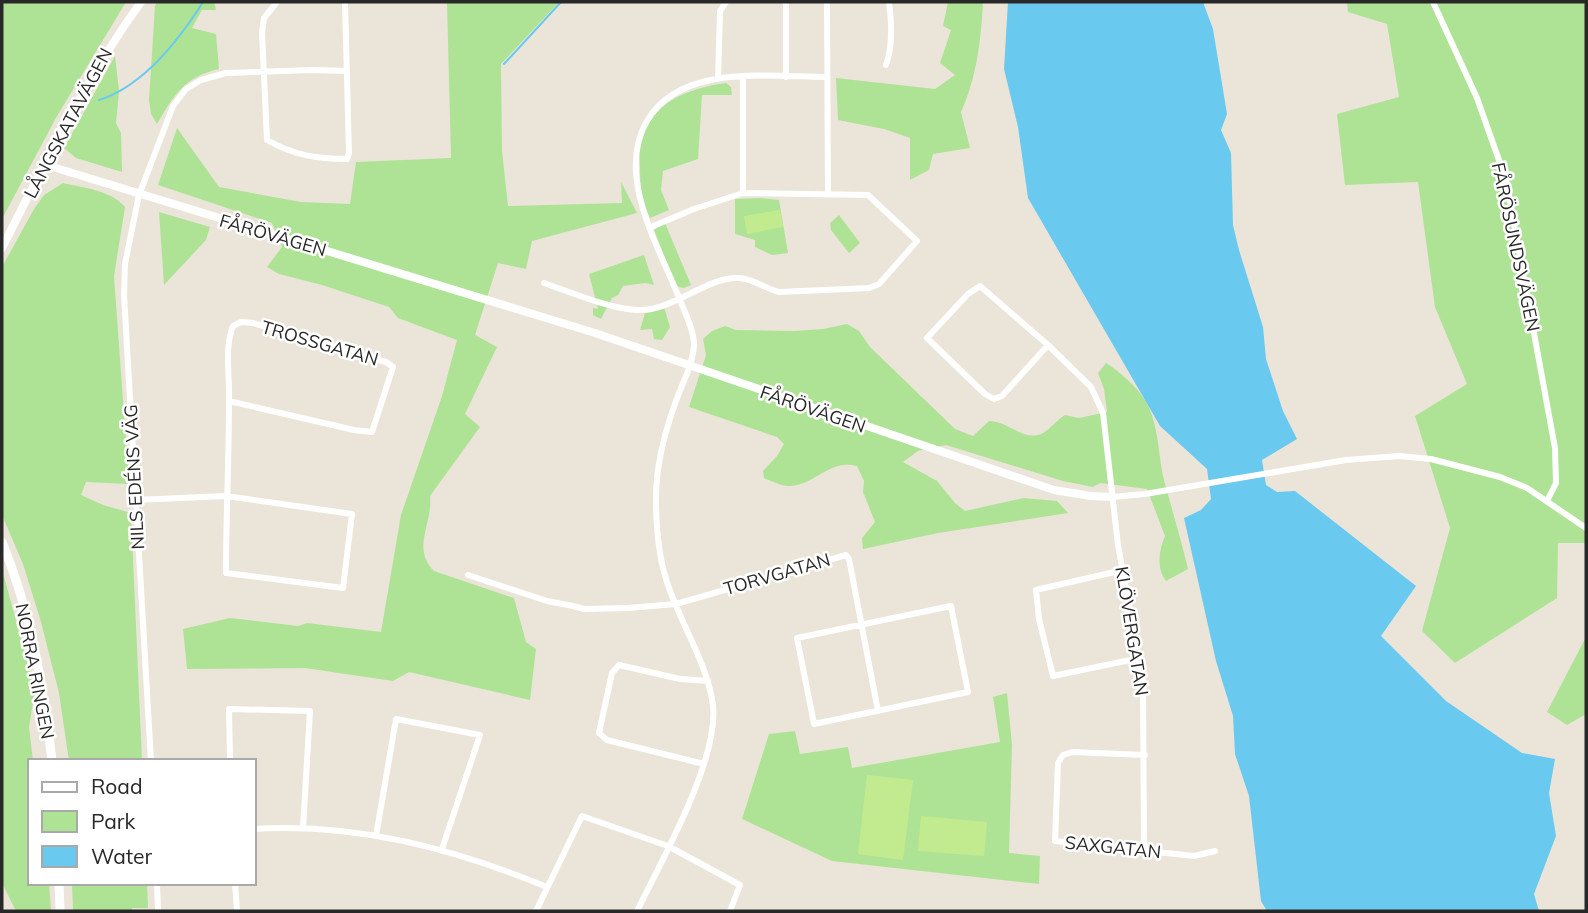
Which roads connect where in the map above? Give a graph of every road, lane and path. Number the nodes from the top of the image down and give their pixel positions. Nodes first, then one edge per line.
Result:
1 (141, 2) edge
2 (277, 2) edge
3 (345, 2) edge
4 (726, 2) edge
5 (786, 2) edge
6 (828, 2) edge
7 (889, 2) edge
8 (1433, 2) edge
9 (886, 65) dead end
10 (347, 71) junction
11 (265, 72) junction
12 (743, 77) junction
13 (786, 77) junction
14 (827, 77) junction
15 (718, 79) junction
16 (43, 164) junction
17 (743, 193) junction
18 (828, 193) junction
19 (139, 195) junction
20 (651, 228) junction
21 (2, 248) edge
22 (544, 283) dead end
23 (680, 299) junction
24 (1048, 345) junction
25 (689, 366) junction
26 (229, 401) junction
27 (226, 496) junction
28 (1112, 496) junction
29 (135, 500) junction
30 (1547, 501) junction
31 (1586, 528) edge
32 (2, 542) edge
33 (1123, 570) junction
34 (468, 575) dead end
35 (676, 604) junction
36 (861, 624) junction
37 (1140, 658) junction
38 (708, 681) junction
39 (878, 710) junction
40 (1145, 755) junction
41 (52, 759) edge
42 (150, 759) edge
43 (230, 759) edge
44 (704, 764) junction
45 (303, 828) junction
46 (256, 829) edge
47 (376, 836) junction
48 (668, 846) junction
49 (442, 849) junction
50 (1144, 850) junction
51 (1214, 851) dead end
52 (59, 885) edge
53 (157, 885) edge
54 (236, 885) edge
55 (547, 887) junction
56 (60, 911) edge
57 (158, 911) edge
58 (237, 911) edge
59 (536, 911) edge
60 (637, 911) edge
61 (730, 911) edge

1 - 16 street, LÅNGSKATAVÄGEN
2 - 11 street
3 - 10 street
4 - 15 street
5 - 13 street
6 - 14 street
7 - 9 street
8 - 30 street, FÅRÖSUNDSVÄGEN
10 - 11 street, NILS EDÉNS VÄG
10 - 11 street
11 - 19 street, NILS EDÉNS VÄG
12 - 13 street
12 - 15 street
12 - 17 street
13 - 14 street
14 - 18 street
15 - 20 street
16 - 19 street, FÅRÖVÄGEN
16 - 21 street, LÅNGSKATAVÄGEN
17 - 18 street
17 - 20 street
18 - 23 street
19 - 25 street, FÅRÖVÄGEN
19 - 29 street, NILS EDÉNS VÄG
20 - 23 street
22 - 23 street
23 - 25 street
24 - 24 street, KLÖVERGATAN
24 - 28 street, KLÖVERGATAN
25 - 28 street, FÅRÖVÄGEN
25 - 35 street
26 - 26 street, TROSSGATAN
26 - 27 street, TROSSGATAN
27 - 27 street, TROSSGATAN
27 - 29 street
28 - 30 street, FÅRÖVÄGEN
28 - 33 street, KLÖVERGATAN
29 - 42 street, NILS EDÉNS VÄG
30 - 31 street, FÅRÖVÄGEN
32 - 41 main road, NORRA RINGEN
33 - 37 street, KLÖVERGATAN
33 - 37 street
34 - 35 street
35 - 36 street, TORVGATAN
35 - 38 street
36 - 39 street, TORVGATAN
36 - 39 street
36 - 39 street
37 - 40 street, KLÖVERGATAN
38 - 44 street
38 - 44 street
40 - 50 street, KLÖVERGATAN
40 - 50 street, SAXGATAN
43 - 45 street
44 - 48 street
45 - 46 street
45 - 47 street
47 - 49 street
47 - 49 street
48 - 55 street
48 - 60 street
48 - 61 street
49 - 55 street
50 - 51 street, SAXGATAN
52 - 56 main road
53 - 57 street
54 - 58 street
55 - 59 street

